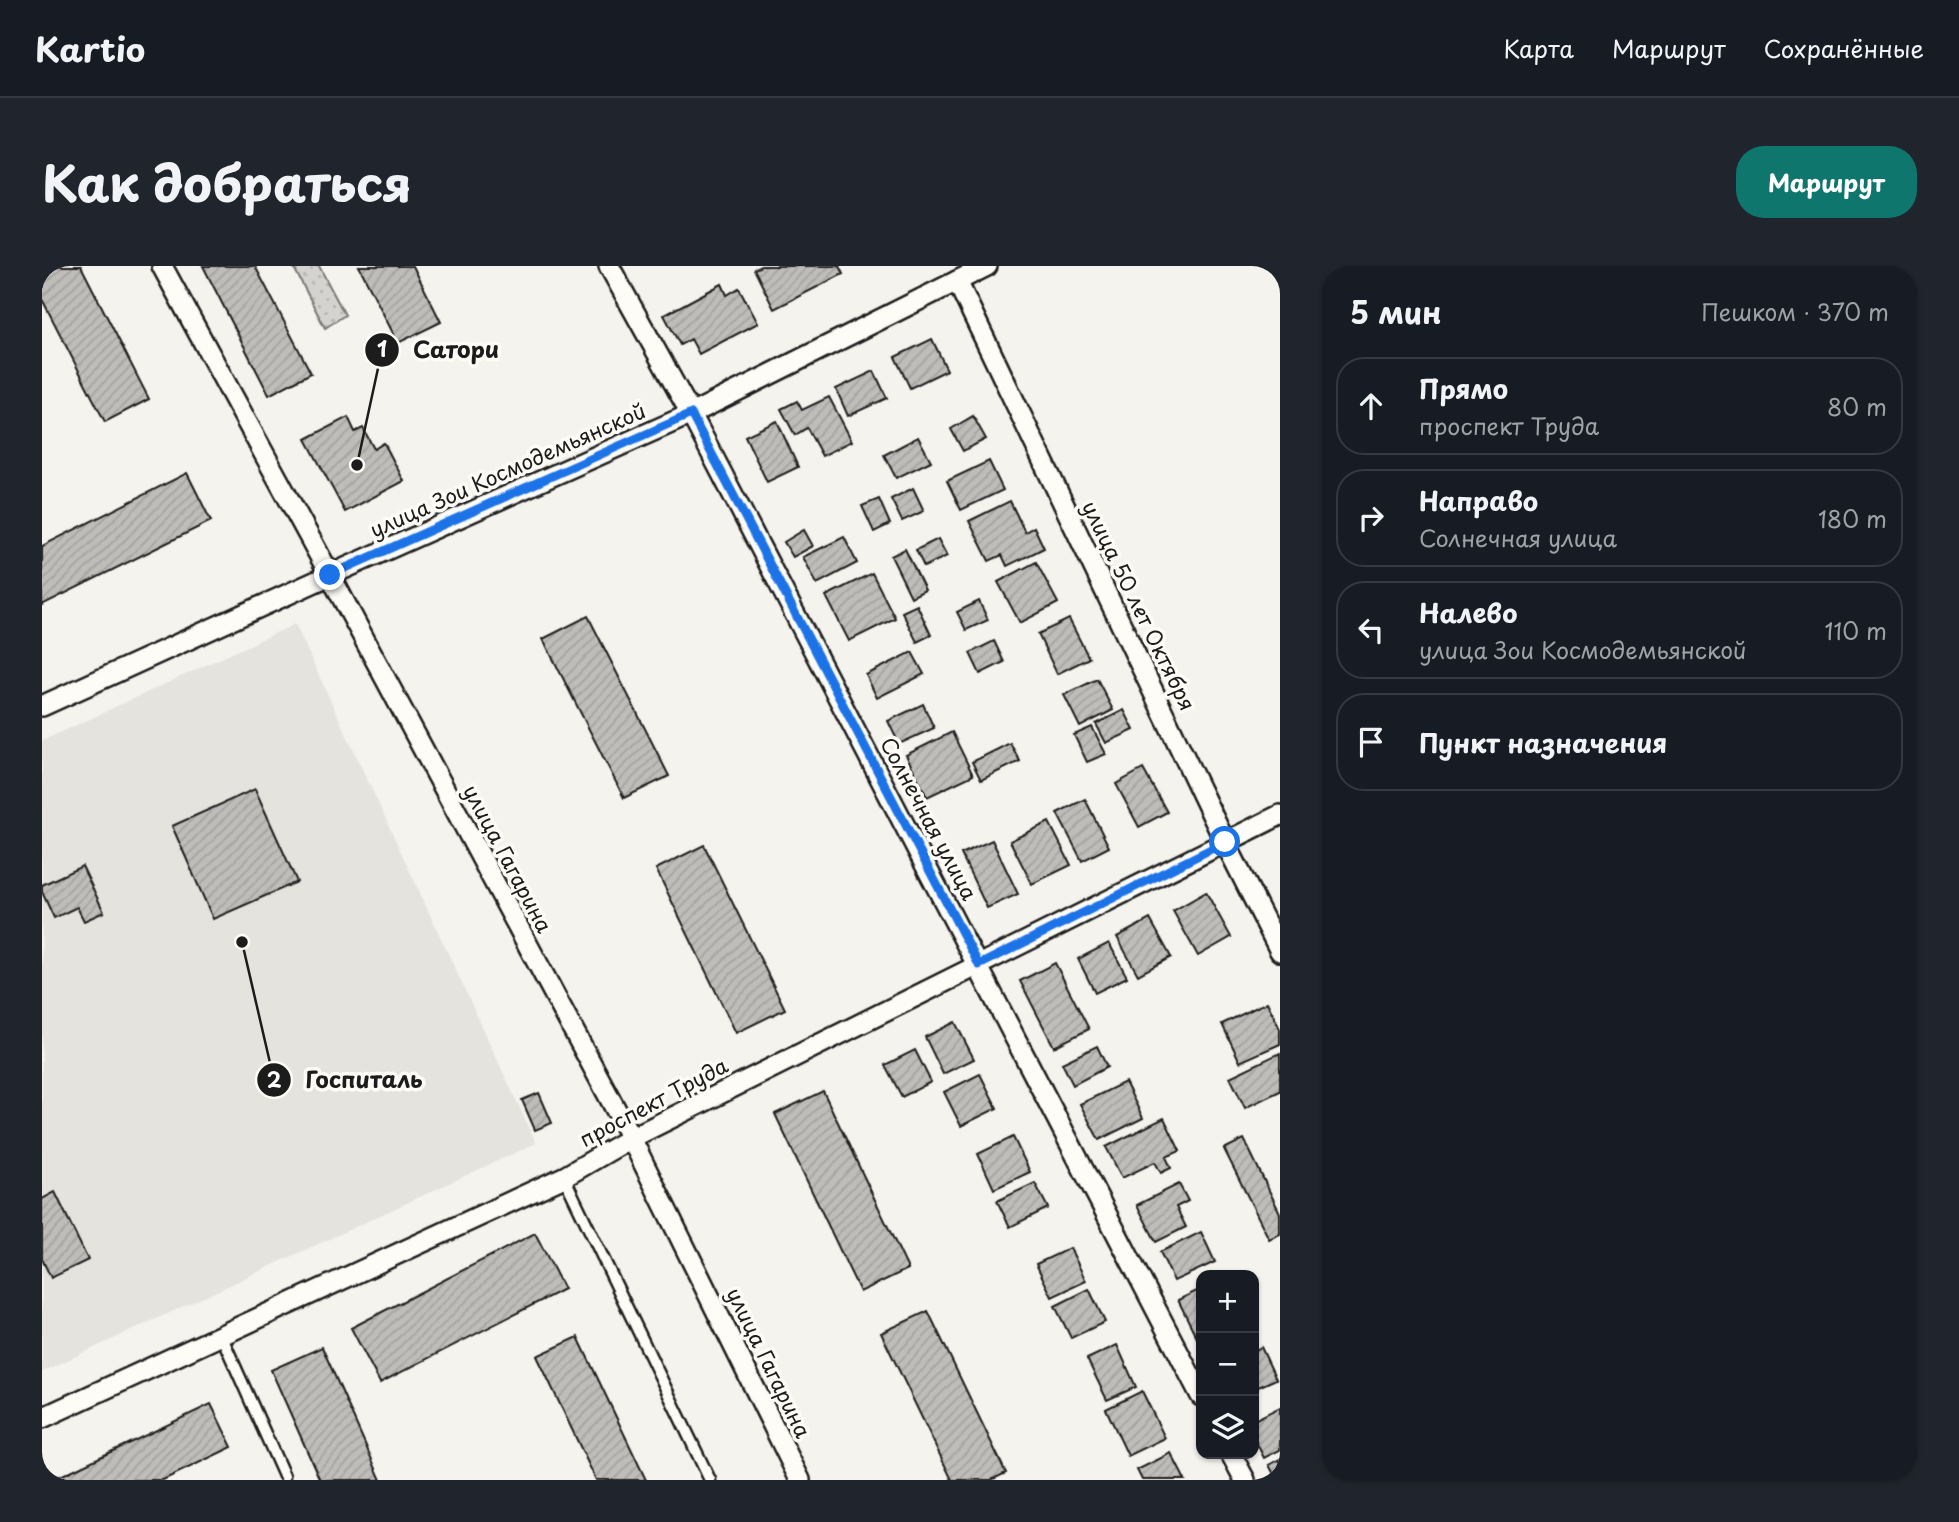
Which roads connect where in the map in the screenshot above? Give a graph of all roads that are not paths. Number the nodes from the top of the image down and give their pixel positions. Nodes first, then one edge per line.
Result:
1 (162, 266) edge
2 (610, 266) edge
3 (987, 266) edge
4 (957, 281) junction
5 (691, 414) junction
6 (330, 575) junction
7 (42, 706) edge
8 (1280, 816) edge
9 (1225, 842) junction
10 (1280, 951) edge
11 (979, 965) junction
12 (631, 1138) junction
13 (564, 1177) junction
14 (221, 1335) junction
15 (1196, 1386) edge
16 (42, 1418) edge
17 (1234, 1459) edge
18 (284, 1476) dead end
19 (710, 1480) edge
20 (800, 1480) edge
21 (1245, 1480) edge

1 - 6 street, улица Гагарина
2 - 5 street, Солнечная улица
3 - 4 street, улица Зои Космодемьянской
4 - 5 street, улица Зои Космодемьянской
4 - 9 street, улица 50 лет Октября
5 - 6 street, улица Зои Космодемьянской
5 - 11 street, Солнечная улица
6 - 7 street, улица Зои Космодемьянской
6 - 12 street, улица Гагарина
8 - 9 street, проспект Труда
9 - 10 street, улица 50 лет Октября
9 - 11 street, проспект Труда
11 - 12 street, проспект Труда
11 - 15 street, Солнечная улица
12 - 13 street, проспект Труда
12 - 20 street, улица Гагарина
13 - 14 street, проспект Труда
13 - 19 lane
14 - 16 street, проспект Труда
14 - 18 lane
17 - 21 street

